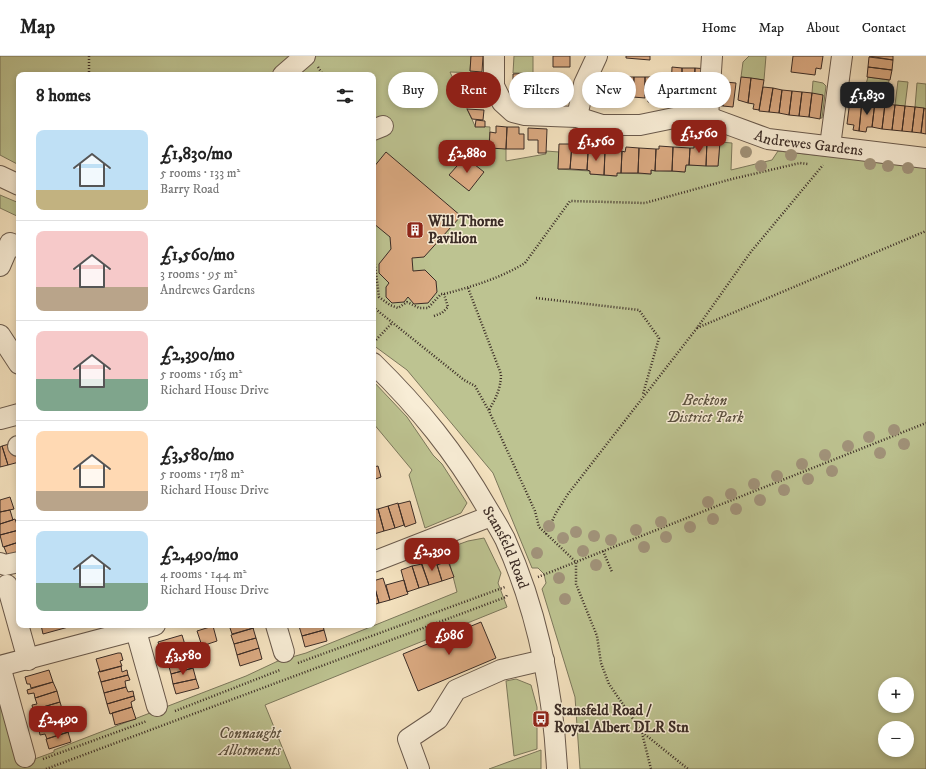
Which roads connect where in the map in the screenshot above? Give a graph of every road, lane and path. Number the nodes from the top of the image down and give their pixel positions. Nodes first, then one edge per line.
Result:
1 (89, 56) edge
2 (305, 56) edge
3 (494, 56) edge
4 (597, 56) edge
5 (712, 56) edge
6 (842, 56) edge
7 (89, 72) edge
8 (286, 72) edge
9 (577, 117) junction
10 (708, 117) junction
11 (829, 156) junction
12 (926, 158) edge
13 (823, 165) junction
14 (0, 176) edge
15 (16, 184) edge
16 (926, 231) edge
17 (16, 246) edge
18 (0, 266) edge
19 (376, 273) edge
20 (468, 288) junction
21 (444, 294) junction
22 (536, 298) dead end
23 (376, 309) edge
24 (434, 316) dead end
25 (392, 322) junction
26 (697, 328) junction
27 (0, 335) edge
28 (376, 340) edge
29 (16, 359) edge
30 (376, 366) edge
31 (643, 397) junction
32 (489, 411) junction
33 (16, 415) edge
34 (0, 419) edge
35 (926, 423) edge
36 (491, 516) junction
37 (546, 534) junction
38 (603, 551) junction
39 (376, 561) edge
40 (576, 562) junction
41 (0, 563) edge
42 (16, 563) edge
43 (612, 572) dead end
44 (544, 574) dead end
45 (7, 585) dead end
46 (503, 586) dead end
47 (506, 597) dead end
48 (16, 617) edge
49 (19, 628) edge
50 (146, 628) edge
51 (277, 628) edge
52 (136, 631) junction
53 (28, 660) junction
54 (544, 660) junction
55 (287, 662) junction
56 (0, 666) edge
57 (160, 713) junction
58 (642, 732) junction
59 (30, 760) joint
60 (46, 769) edge
61 (419, 769) edge
62 (557, 769) edge
63 (651, 769) edge
64 (688, 769) edge

1 - 7 path
2 - 8 street
3 - 9 street, Andrewes Gardens
4 - 9 street
5 - 10 street
6 - 11 street
9 - 10 street, Andrewes Gardens
10 - 11 street, Andrewes Gardens
11 - 12 street, Andrewes Gardens
11 - 13 path
13 - 20 path
13 - 26 path
14 - 15 street
16 - 26 path
17 - 18 street
19 - 21 path
20 - 21 path
20 - 32 path
21 - 24 path
22 - 31 path
23 - 25 path
25 - 28 path
25 - 32 path
26 - 31 path
27 - 29 street
30 - 36 street, Stansfeld Road
31 - 37 path
32 - 37 path
33 - 34 street
35 - 38 path
36 - 39 street
36 - 54 street, Stansfeld Road
37 - 40 path
38 - 40 path
38 - 43 path
40 - 44 path
40 - 58 path
41 - 42 street
45 - 48 street
46 - 55 path
47 - 60 path
49 - 53 street
50 - 52 street
51 - 55 street
52 - 53 street
52 - 57 street
53 - 56 street
54 - 61 street
54 - 62 street, Stansfeld Road
55 - 57 path
56 - 59 street
57 - 59 path
58 - 63 path
58 - 64 path

